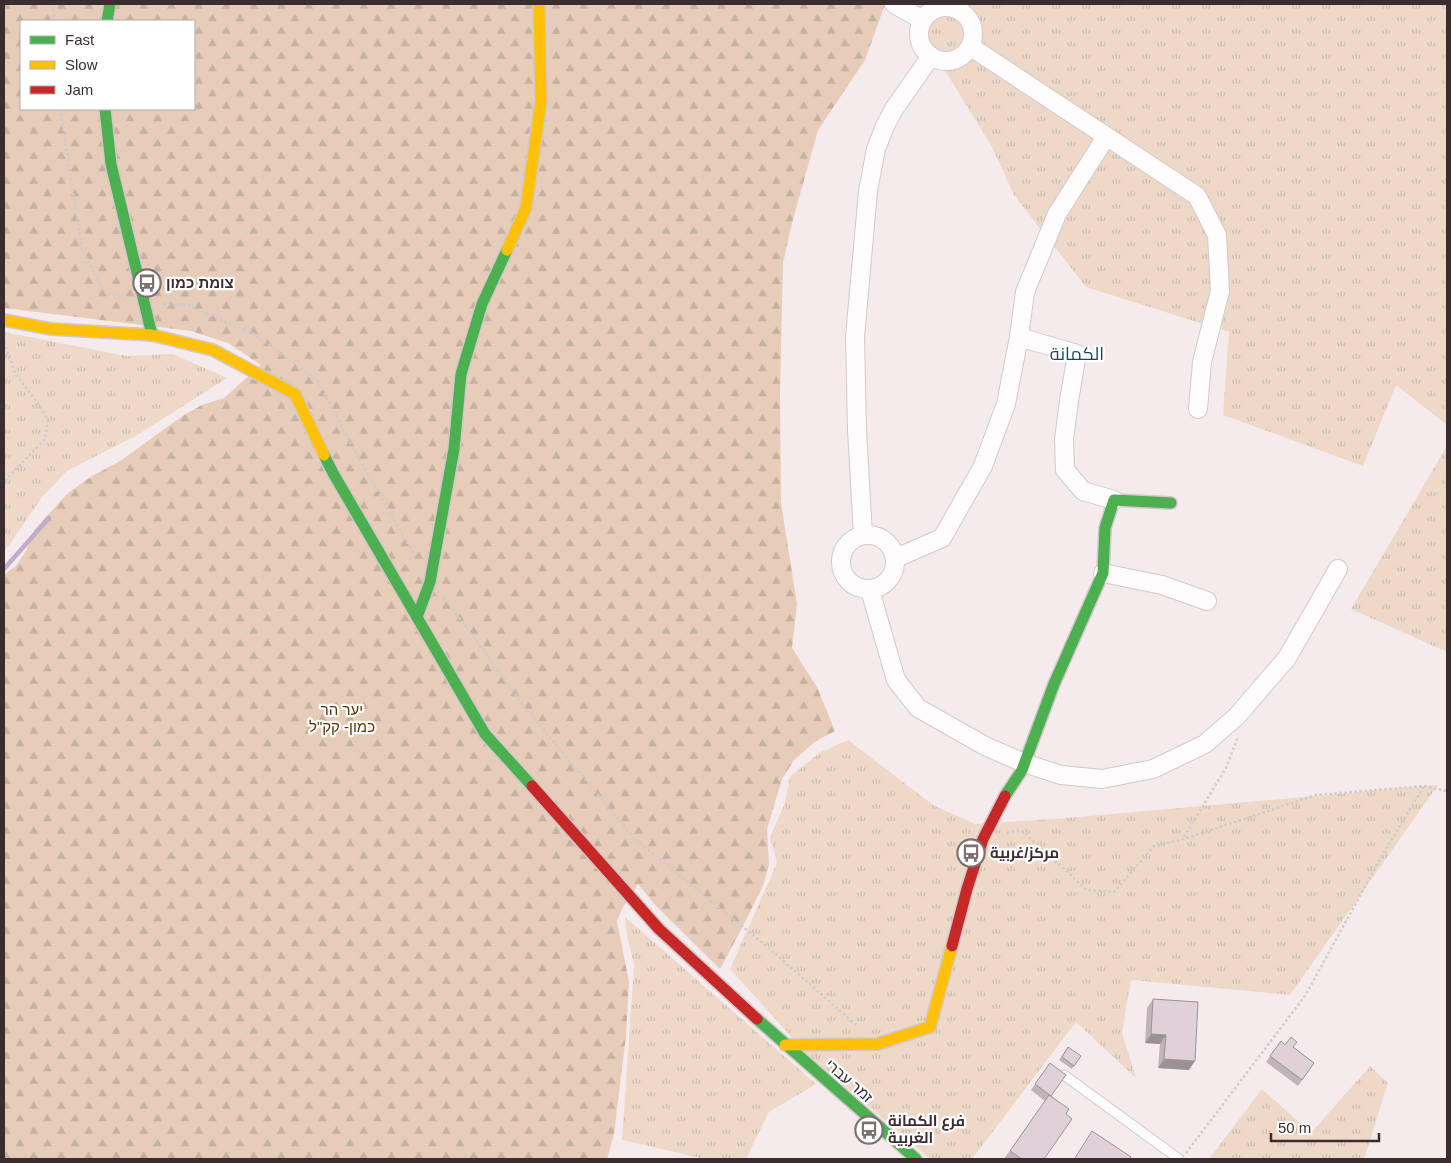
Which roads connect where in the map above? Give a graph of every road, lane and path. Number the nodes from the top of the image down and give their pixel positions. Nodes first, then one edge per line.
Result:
1 (53, 4) edge
2 (110, 4) edge
3 (539, 4) edge
4 (894, 4) edge
5 (54, 20) edge
6 (107, 20) edge
7 (923, 20) junction
8 (971, 47) junction
9 (931, 56) junction
10 (60, 110) edge
11 (105, 110) edge
12 (1106, 137) junction
13 (145, 305) junction
14 (4, 320) edge
15 (152, 335) junction
16 (1019, 338) junction
17 (4, 342) edge
18 (1198, 409) dead end
19 (4, 484) edge
20 (1114, 500) junction
21 (1171, 503) dead end
22 (863, 535) junction
23 (415, 556) dead end
24 (896, 558) junction
25 (1338, 569) dead end
26 (1103, 573) junction
27 (430, 582) junction
28 (870, 590) junction
29 (1207, 601) dead end
30 (417, 617) junction
31 (1240, 732) dead end
32 (1024, 763) junction
33 (1424, 786) junction
34 (1447, 791) edge
35 (983, 838) junction
36 (1184, 839) junction
37 (856, 1025) dead end
38 (785, 1045) junction
39 (1064, 1075) edge
40 (916, 1159) edge
41 (1180, 1159) edge

1 - 5 path
2 - 6 street
3 - 27 street
4 - 7 street
7 - 8 street
7 - 9 street
8 - 9 street
8 - 12 street
9 - 22 street
10 - 13 path
11 - 13 street
12 - 16 street
12 - 18 street
13 - 15 street
13 - 23 path
14 - 15 street, זמר עברי
15 - 30 street, זמר עברי
16 - 20 street
16 - 24 street
17 - 19 path
20 - 21 street
20 - 26 street
22 - 24 street
22 - 28 street
24 - 28 street
25 - 32 street
26 - 29 street
26 - 32 street
27 - 30 street
27 - 37 path
28 - 32 street
30 - 38 street, זמר עברי
31 - 36 path
32 - 35 street
33 - 34 path
33 - 36 path
33 - 41 path
35 - 36 path
35 - 38 street
38 - 40 street, זמר עברי
39 - 41 lane

